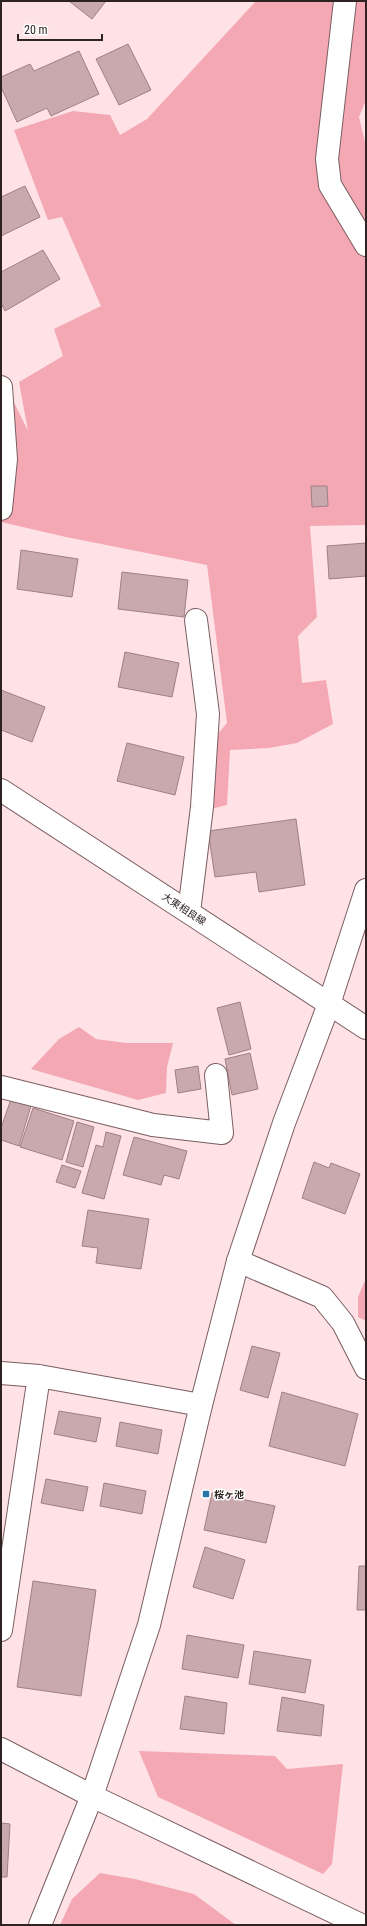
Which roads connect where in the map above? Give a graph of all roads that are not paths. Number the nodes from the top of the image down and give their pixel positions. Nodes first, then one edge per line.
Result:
1 (345, 1) edge
2 (366, 245) edge
3 (1, 387) edge
4 (1, 509) edge
5 (196, 620) dead end
6 (1, 790) edge
7 (366, 890) edge
8 (189, 912) junction
9 (329, 1004) junction
10 (366, 1028) edge
11 (216, 1075) dead end
12 (1, 1087) edge
13 (238, 1261) junction
14 (366, 1368) edge
15 (1, 1373) edge
16 (39, 1376) junction
17 (201, 1404) junction
18 (1, 1630) edge
19 (1, 1749) edge
20 (92, 1796) junction
21 (40, 1925) edge
22 (361, 1925) edge

1 - 2 street
3 - 4 street
5 - 8 street
6 - 8 street, 大東相良線
7 - 9 street
8 - 9 street, 大東相良線
9 - 10 street, 大東相良線
9 - 13 street
11 - 12 street
13 - 14 street
13 - 17 street
15 - 16 street
16 - 17 street
16 - 18 street
17 - 20 street
19 - 20 street
20 - 21 street
20 - 22 street

